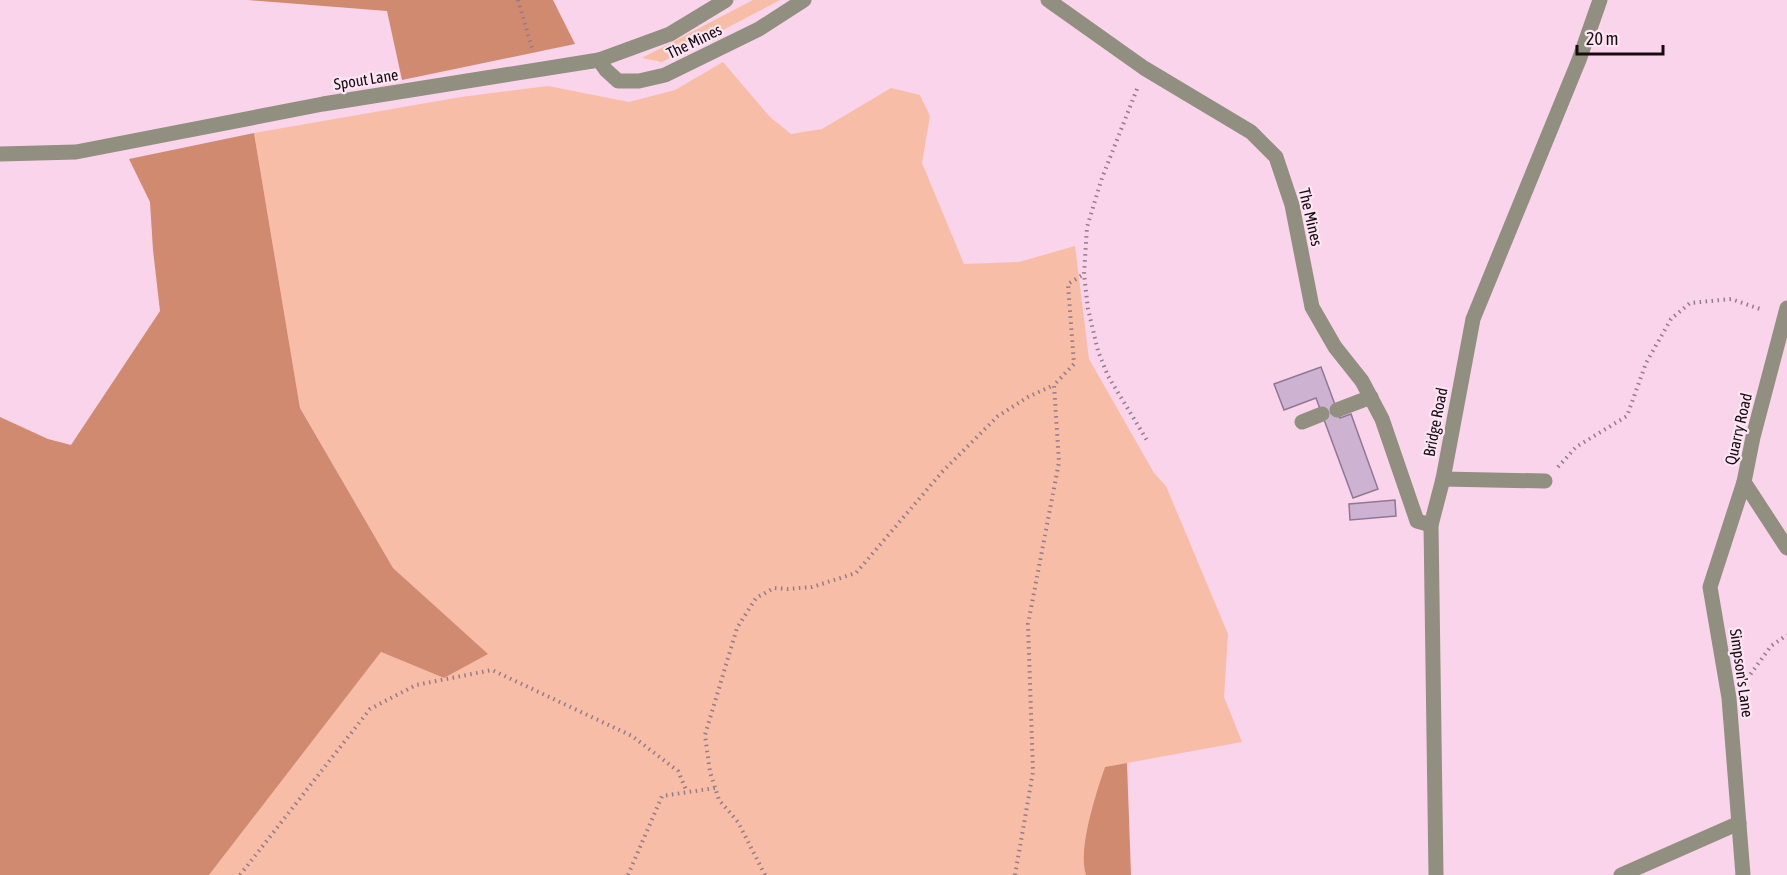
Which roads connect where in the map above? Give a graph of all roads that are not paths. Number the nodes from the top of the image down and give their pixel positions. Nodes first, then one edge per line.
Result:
1 (726, 0) edge
2 (804, 0) edge
3 (1048, 0) edge
4 (1600, 0) edge
5 (599, 60) junction
6 (0, 154) edge
7 (1786, 312) edge
8 (1371, 397) junction
9 (1302, 422) dead end
10 (1443, 479) junction
11 (1545, 481) road end
12 (1744, 482) junction
13 (1431, 525) junction
14 (1787, 548) edge
15 (1739, 823) junction
16 (1436, 875) edge
17 (1621, 875) edge
18 (1743, 875) edge

1 - 5 street, Spout Lane
2 - 5 street, The Mines
3 - 8 street, The Mines
4 - 10 street, Bridge Road
5 - 6 street, Spout Lane
7 - 12 street, Quarry Road
8 - 9 street
8 - 13 street, The Mines
10 - 11 street
10 - 13 street, Bridge Road
12 - 14 street, Quarry Road
12 - 15 street, Simpson's Lane
13 - 16 street, Bridge Road
15 - 17 street
15 - 18 street, Simpson's Lane

